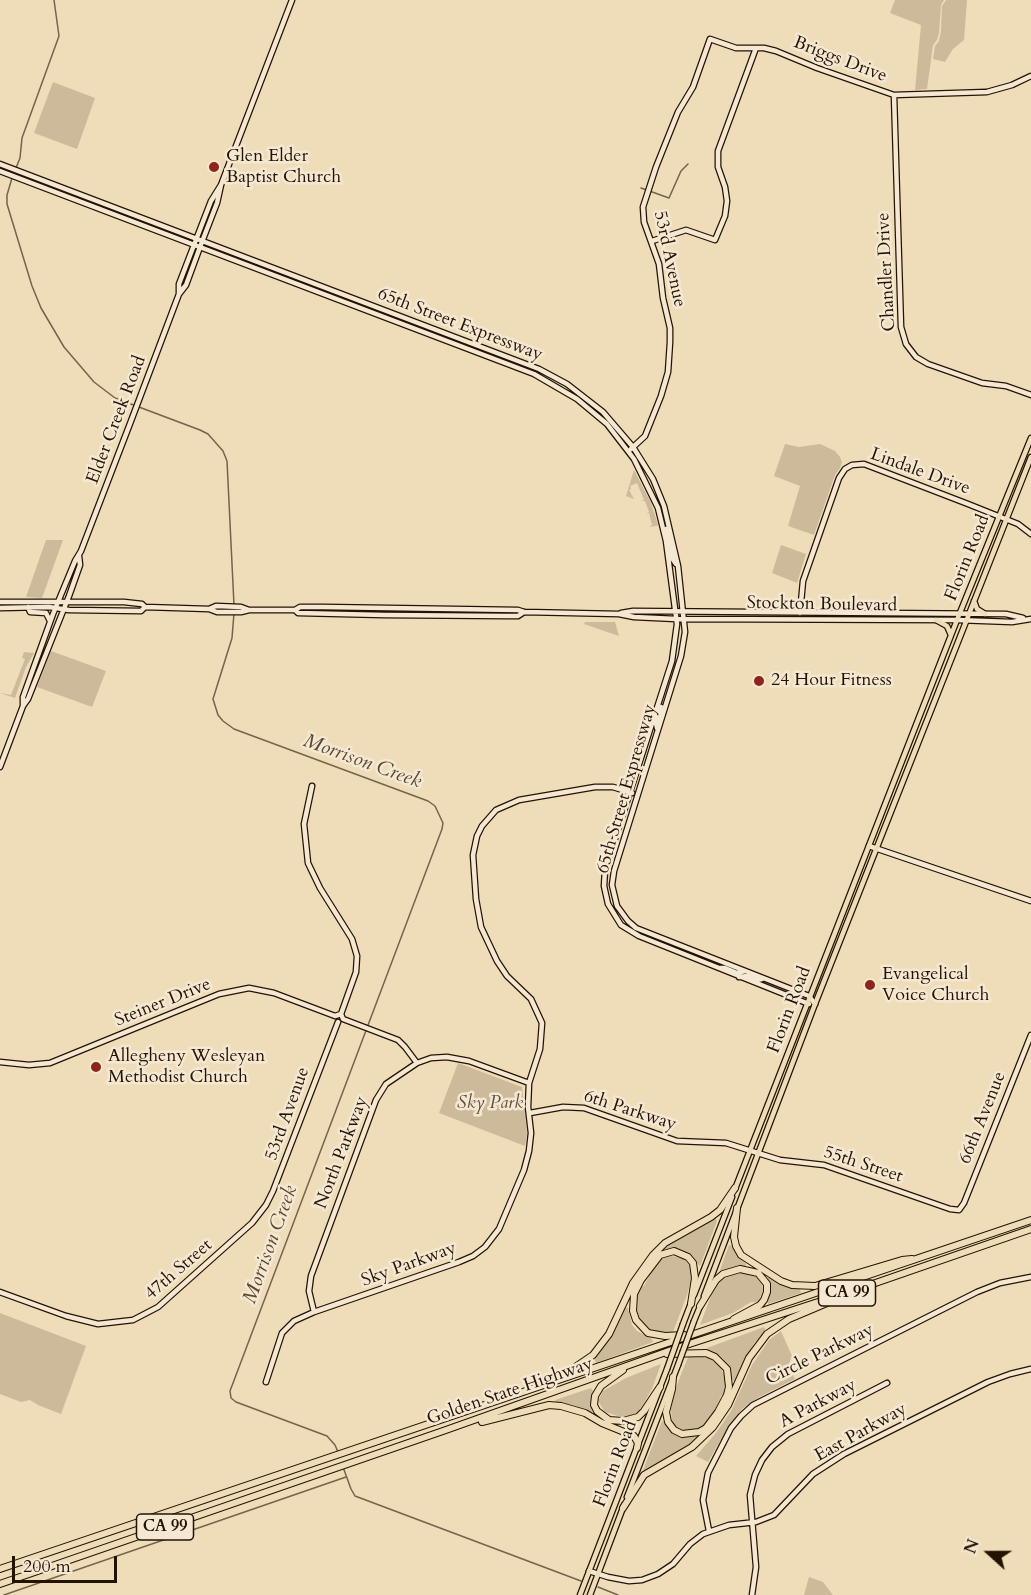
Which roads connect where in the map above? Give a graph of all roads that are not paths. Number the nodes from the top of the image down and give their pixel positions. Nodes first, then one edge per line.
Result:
1 (292, 0) edge
2 (710, 39) joint
3 (756, 48) junction
4 (1031, 76) edge
5 (894, 95) junction
6 (0, 164) edge
7 (0, 171) edge
8 (221, 185) junction
9 (196, 238) junction
10 (203, 240) junction
11 (652, 241) junction
12 (194, 245) junction
13 (200, 247) junction
14 (179, 294) junction
15 (1031, 395) edge
16 (1031, 438) edge
17 (633, 447) junction
18 (628, 451) junction
19 (1031, 457) edge
20 (648, 485) junction
21 (664, 506) junction
22 (999, 516) junction
23 (1007, 519) junction
24 (663, 526) junction
25 (1031, 534) edge
26 (79, 556) junction
27 (678, 566) junction
28 (71, 590) junction
29 (974, 600) junction
30 (0, 602) edge
31 (66, 603) junction
32 (99, 603) junction
33 (57, 605) junction
34 (28, 607) junction
35 (145, 607) junction
36 (0, 608) edge
37 (376, 608) junction
38 (63, 609) junction
39 (295, 610) junction
40 (467, 610) junction
41 (675, 611) junction
42 (684, 611) junction
43 (524, 612) junction
44 (800, 613) junction
45 (619, 614) junction
46 (959, 614) junction
47 (968, 614) junction
48 (985, 614) junction
49 (376, 615) junction
50 (437, 615) junction
51 (684, 618) junction
52 (676, 619) junction
53 (800, 619) junction
54 (1028, 619) edge
55 (936, 620) junction
56 (957, 620) junction
57 (966, 621) junction
58 (51, 622) junction
59 (951, 635) junction
60 (668, 672) junction
61 (667, 701) junction
62 (659, 704) junction
63 (23, 706) junction
64 (657, 731) junction
65 (0, 767) edge
66 (312, 786) dead end
67 (630, 792) junction
68 (638, 795) junction
69 (869, 846) junction
70 (876, 849) junction
71 (1031, 901) edge
72 (690, 949) junction
73 (676, 952) junction
74 (699, 953) junction
75 (687, 956) junction
76 (717, 968) junction
77 (745, 971) junction
78 (739, 977) junction
79 (765, 979) junction
80 (809, 996) junction
81 (806, 1004) junction
82 (815, 1004) junction
83 (339, 1018) junction
84 (1031, 1035) edge
85 (0, 1062) edge
86 (417, 1063) junction
87 (529, 1083) junction
88 (530, 1113) junction
89 (750, 1149) junction
90 (758, 1152) junction
91 (735, 1188) junction
92 (737, 1208) junction
93 (959, 1210) joint
94 (260, 1214) joint
95 (1031, 1220) edge
96 (1031, 1229) edge
97 (922, 1258) junction
98 (1031, 1277) edge
99 (861, 1288) junction
100 (0, 1292) edge
101 (691, 1304) junction
102 (700, 1306) junction
103 (314, 1312) junction
104 (721, 1326) junction
105 (697, 1334) junction
106 (663, 1354) junction
107 (631, 1365) junction
108 (1031, 1369) edge
109 (673, 1377) junction
110 (266, 1382) dead end
111 (887, 1383) dead end
112 (660, 1387) junction
113 (494, 1403) junction
114 (443, 1431) junction
115 (637, 1448) junction
116 (623, 1508) junction
117 (752, 1523) junction
118 (709, 1531) junction
119 (0, 1569) edge
120 (589, 1571) junction
121 (598, 1574) junction
122 (0, 1584) edge
123 (580, 1595) edge
124 (590, 1595) edge
125 (752, 1595) edge

1 - 8 street, Elder Creek Road
2 - 3 street, Briggs Drive
2 - 11 street, 53rd Avenue
3 - 5 street, Briggs Drive
3 - 11 street
4 - 5 street, Briggs Drive
5 - 15 street, Chandler Drive
6 - 9 street, 65th Street Expressway
7 - 12 street, 65th Street Expressway
8 - 9 street, Elder Creek Road
8 - 10 street, Elder Creek Road
9 - 10 street, 65th Street Expressway
9 - 12 street, Elder Creek Road
10 - 13 street, Elder Creek Road
10 - 17 street, 65th Street Expressway
11 - 17 street, 53rd Avenue
12 - 13 street, 65th Street Expressway
12 - 14 street, Elder Creek Road
13 - 14 street, Elder Creek Road
13 - 18 street, 65th Street Expressway
14 - 26 street, Elder Creek Road
16 - 22 main road, Florin Road
17 - 18 street, 53rd Avenue
17 - 21 street, 65th Street Expressway
18 - 20 street, 65th Street Expressway
19 - 23 main road, Florin Road
20 - 21 street
20 - 24 street, 65th Street Expressway
21 - 27 street, 65th Street Expressway
22 - 23 street, Lindale Drive
22 - 44 street, Lindale Drive
22 - 46 main road, Florin Road
23 - 25 street, Lindale Drive
23 - 29 main road, Florin Road
24 - 27 street
24 - 41 street, 65th Street Expressway
26 - 28 street, Elder Creek Road
26 - 33 street, Elder Creek Road
27 - 42 street, 65th Street Expressway
28 - 31 street, Elder Creek Road
28 - 32 street
29 - 47 main road, Florin Road
29 - 48 main road
30 - 33 street, Stockton Boulevard
31 - 32 street, Stockton Boulevard
31 - 33 street, Stockton Boulevard
31 - 38 street, Elder Creek Road
32 - 35 street, Stockton Boulevard
33 - 34 street, Stockton Boulevard
33 - 38 street, Stockton Boulevard
33 - 58 street, Elder Creek Road
34 - 36 street, Stockton Boulevard
34 - 58 street
35 - 38 street, Stockton Boulevard
35 - 39 street, Stockton Boulevard
37 - 39 street, Stockton Boulevard
37 - 40 street, Stockton Boulevard
37 - 49 street
38 - 63 street, Elder Creek Road
39 - 49 street, Stockton Boulevard
40 - 43 street, Stockton Boulevard
40 - 50 street
41 - 42 street, Stockton Boulevard
41 - 45 street, Stockton Boulevard
41 - 52 street, 65th Street Expressway
42 - 44 street, Stockton Boulevard
42 - 51 street, 65th Street Expressway
43 - 45 street, Stockton Boulevard
43 - 50 street, Stockton Boulevard
44 - 46 street, Stockton Boulevard
44 - 53 street, Lindale Drive
45 - 52 street, Stockton Boulevard
46 - 47 street, Stockton Boulevard
46 - 56 main road, Florin Road
47 - 48 street, Stockton Boulevard
47 - 57 main road, Florin Road
48 - 54 street, Stockton Boulevard
49 - 50 street, Stockton Boulevard
51 - 52 street, Stockton Boulevard
51 - 53 street, Stockton Boulevard
51 - 61 street, 65th Street Expressway
52 - 60 street, 65th Street Expressway
53 - 55 street, Stockton Boulevard
54 - 57 street, Stockton Boulevard
55 - 56 street, Stockton Boulevard
55 - 59 main road
56 - 57 street, Stockton Boulevard
56 - 59 main road, Florin Road
57 - 70 main road, Florin Road
58 - 63 street, Elder Creek Road
59 - 69 main road, Florin Road
60 - 61 street
60 - 62 street, 65th Street Expressway
61 - 64 street, 65th Street Expressway
62 - 64 street
62 - 67 street, 65th Street Expressway
63 - 65 street
64 - 68 street, 65th Street Expressway
66 - 83 street, 53rd Avenue
67 - 68 street, Sky Parkway
67 - 73 street, 65th Street Expressway
67 - 87 street, Sky Parkway
68 - 72 street, 65th Street Expressway
69 - 70 street
69 - 80 main road, Florin Road
70 - 71 street
70 - 82 main road, Florin Road
72 - 73 street
72 - 74 street, 65th Street Expressway
73 - 75 street, 65th Street Expressway
74 - 75 street
74 - 77 street, 65th Street Expressway
75 - 76 street, 65th Street Expressway
76 - 77 street
76 - 78 street, 65th Street Expressway
77 - 79 street, 65th Street Expressway
78 - 79 street
78 - 81 street, 65th Street Expressway
79 - 80 street, 65th Street Expressway
80 - 81 main road, Florin Road
80 - 82 street
81 - 82 street, 65th Street Expressway
81 - 89 main road, Florin Road
82 - 90 main road, Florin Road
83 - 85 street, Steiner Drive
83 - 86 street, Steiner Drive
83 - 94 street, 53rd Avenue
84 - 93 street, 66th Avenue
86 - 87 street, North Parkway
86 - 103 street, North Parkway
87 - 88 street, Sky Parkway
88 - 89 street, 6th Parkway
88 - 103 street, Sky Parkway
89 - 90 street, 6th Parkway
89 - 91 main road, Florin Road
90 - 92 main road, Florin Road
90 - 93 street, 55th Street
91 - 101 main road, Florin Road
91 - 113 highway
92 - 97 highway
92 - 102 main road, Florin Road
94 - 100 street, 47th Street
95 - 97 highway, Golden State Highway / CA 99
96 - 99 highway, Golden State Highway / CA 99
97 - 104 highway, Golden State Highway / CA 99
98 - 118 street, Circle Parkway
99 - 106 highway, Golden State Highway / CA 99
99 - 116 highway
101 - 105 highway
101 - 112 main road, Florin Road, bridge
102 - 104 highway
102 - 109 main road, Florin Road, bridge
103 - 110 street, Sky Parkway
104 - 105 highway, Golden State Highway / CA 99
105 - 113 highway, Golden State Highway / CA 99
106 - 107 highway, Golden State Highway / CA 99
106 - 109 highway
107 - 112 highway
107 - 114 highway, Golden State Highway / CA 99
108 - 117 street, East Parkway
109 - 116 main road, Florin Road
111 - 117 street, A Parkway
112 - 115 main road, Florin Road
113 - 119 highway, Golden State Highway / CA 99
114 - 115 highway
114 - 122 highway, Golden State Highway / CA 99
115 - 120 main road, Florin Road
116 - 121 main road, Florin Road
117 - 118 street, East Parkway
117 - 125 street, A Parkway
118 - 121 street, East Parkway
120 - 121 street, East Parkway
120 - 123 main road, Florin Road
121 - 124 main road, Florin Road

